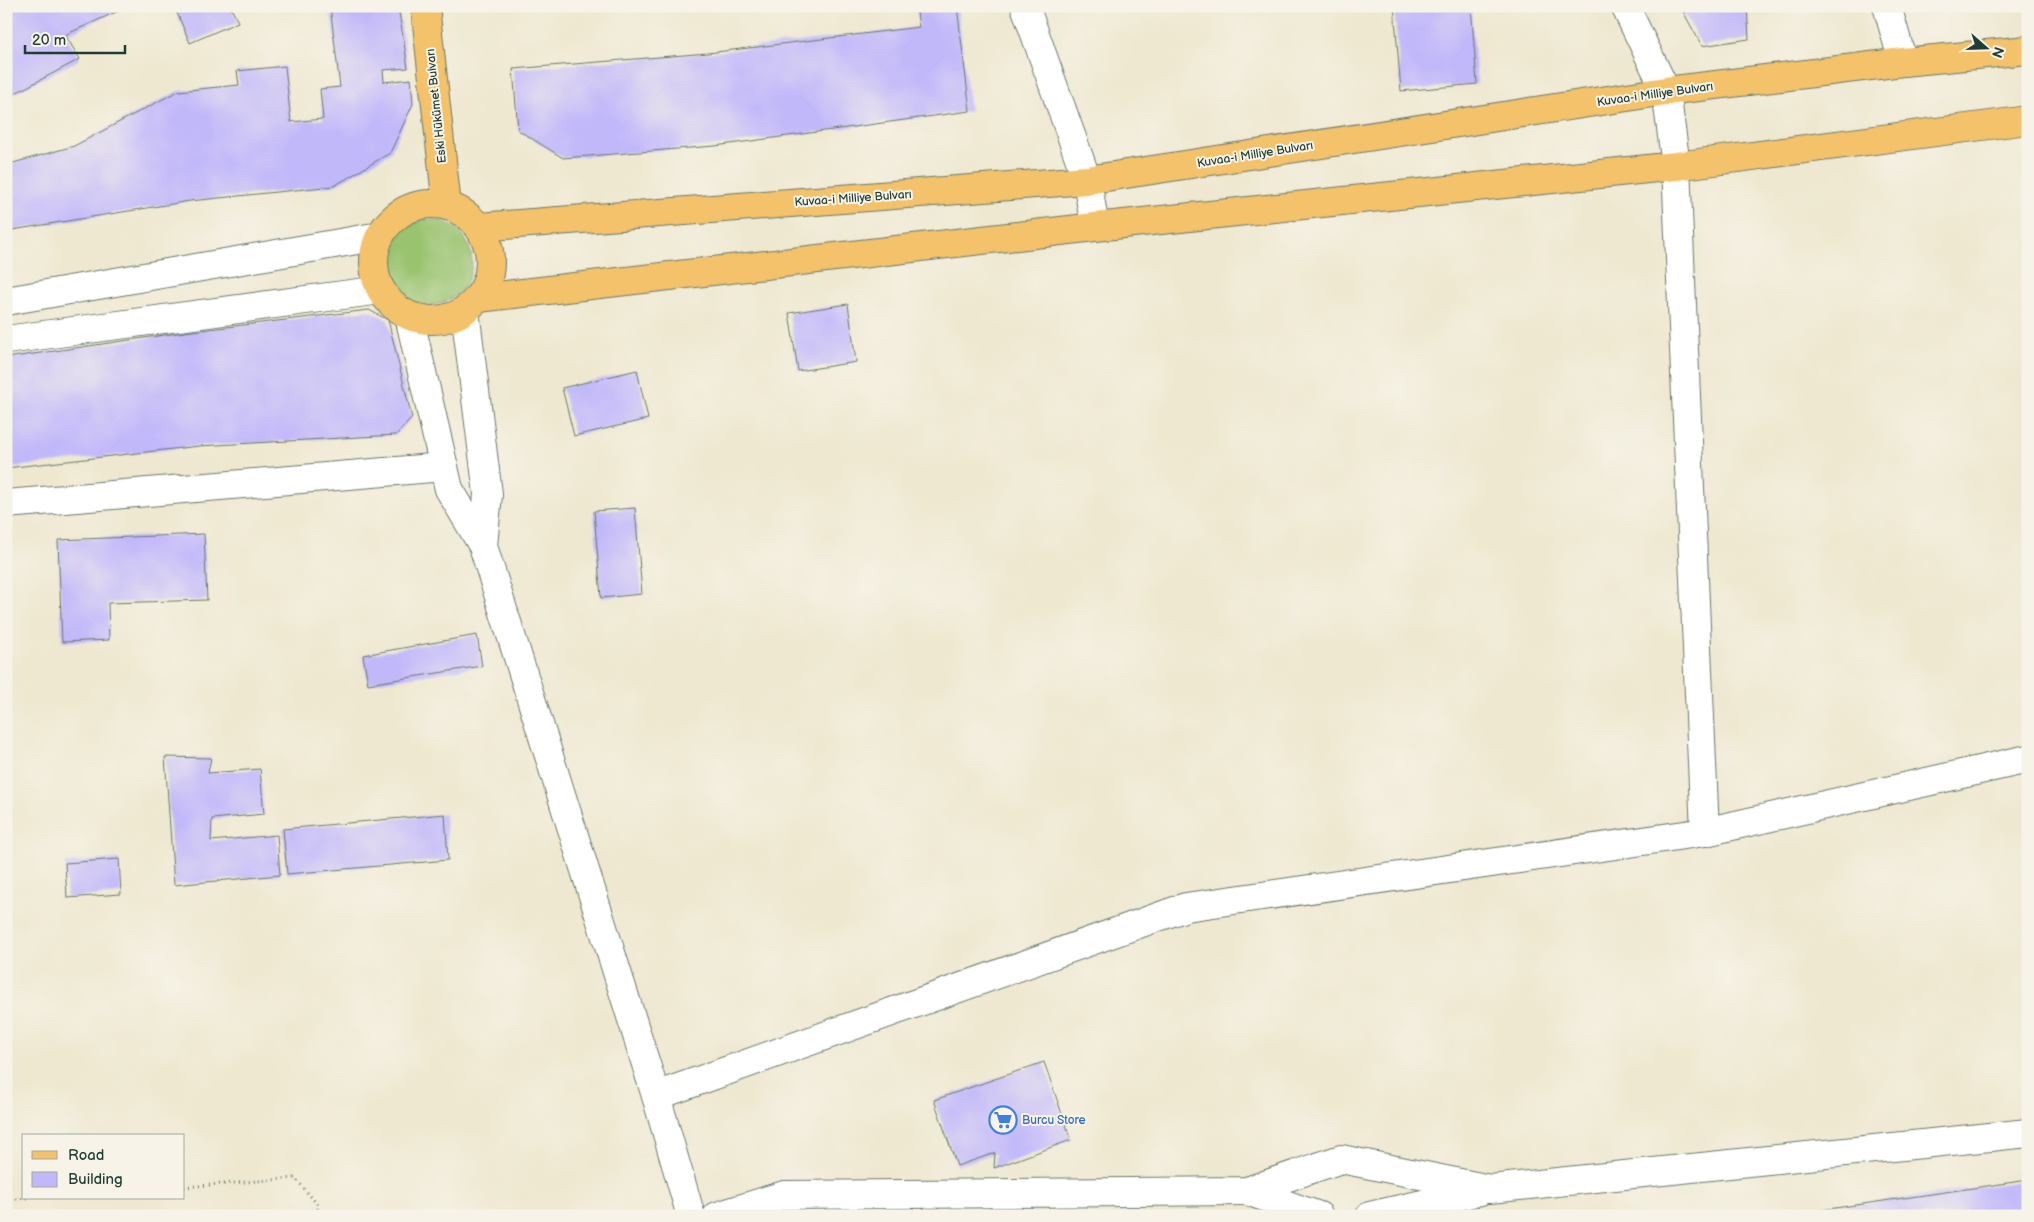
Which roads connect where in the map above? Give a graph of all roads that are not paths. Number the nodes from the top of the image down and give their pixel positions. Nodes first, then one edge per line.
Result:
1 (425, 6) edge
2 (1025, 6) edge
3 (1625, 6) edge
4 (1887, 6) edge
5 (2028, 50) edge
6 (1903, 62) junction
7 (1666, 91) junction
8 (2028, 120) edge
9 (1676, 166) junction
10 (1087, 180) junction
11 (447, 206) junction
12 (479, 227) junction
13 (1095, 227) junction
14 (380, 236) junction
15 (381, 290) junction
16 (6, 301) edge
17 (472, 304) junction
18 (409, 316) junction
19 (6, 340) edge
20 (444, 467) junction
21 (6, 504) edge
22 (483, 546) junction
23 (2028, 759) edge
24 (1705, 832) junction
25 (656, 1096) junction
26 (2028, 1133) edge
27 (1490, 1189) junction
28 (1247, 1191) junction
29 (691, 1216) edge
30 (717, 1216) edge
31 (1319, 1216) edge
32 (1370, 1216) edge

1 - 11 main road, Eski Hükümet Bulvarı
2 - 10 street
3 - 7 street
4 - 6 street
5 - 6 main road, Kuvaa-i Milliye Bulvarı
6 - 7 main road, Kuvaa-i Milliye Bulvarı
7 - 9 street
7 - 10 main road, Kuvaa-i Milliye Bulvarı
8 - 9 main road
9 - 13 main road
9 - 24 street
10 - 12 main road, Kuvaa-i Milliye Bulvarı
10 - 13 street
11 - 12 main road
11 - 14 main road
12 - 17 main road
13 - 17 main road
14 - 15 main road
14 - 16 street
15 - 18 main road
15 - 19 street
17 - 18 main road
17 - 22 street
18 - 20 street
20 - 21 street
20 - 22 street
22 - 25 street
23 - 24 street
24 - 25 street
25 - 29 street
26 - 27 street
27 - 28 street
27 - 32 street
28 - 30 street
28 - 31 street

